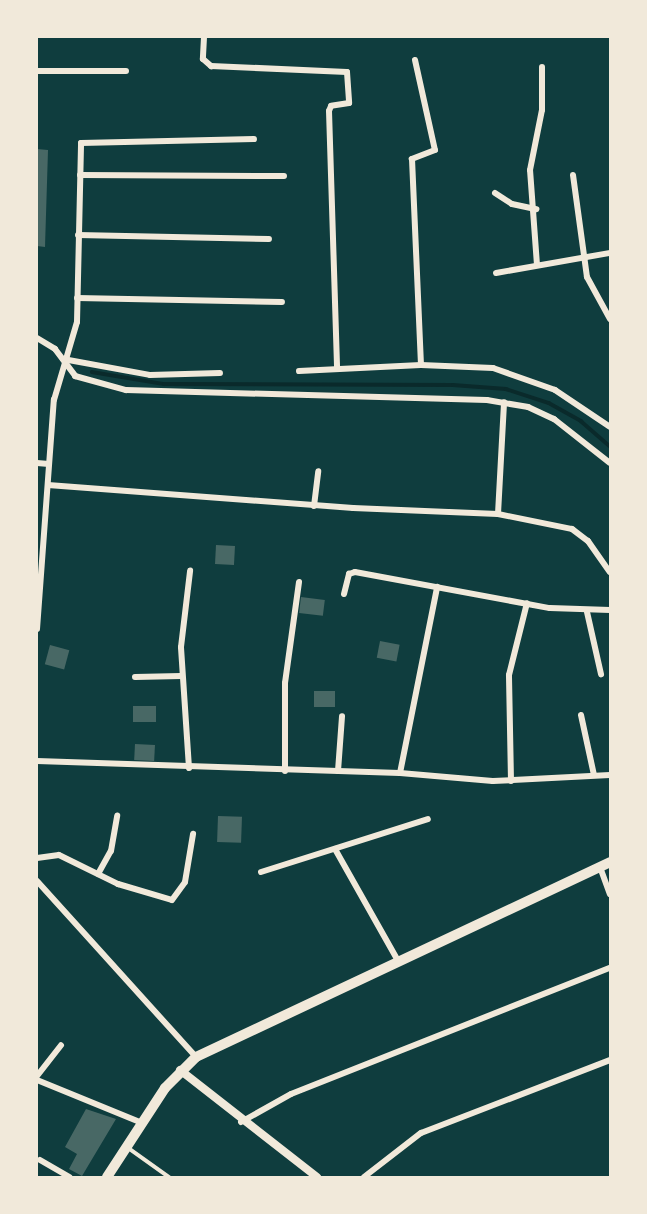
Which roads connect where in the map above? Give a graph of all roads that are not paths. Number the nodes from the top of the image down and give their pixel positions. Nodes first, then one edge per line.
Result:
1 (204, 37) edge
2 (415, 60) dead end
3 (542, 68) dead end
4 (37, 71) edge
5 (126, 71) dead end
6 (254, 139) dead end
7 (80, 175) junction
8 (573, 175) dead end
9 (284, 176) dead end
10 (495, 193) dead end
11 (536, 209) junction
12 (78, 235) junction
13 (269, 239) dead end
14 (610, 253) edge
15 (583, 258) junction
16 (537, 265) junction
17 (496, 273) dead end
18 (77, 298) junction
19 (282, 302) dead end
20 (610, 319) edge
21 (37, 338) edge
22 (64, 359) junction
23 (421, 365) junction
24 (337, 368) junction
25 (299, 371) dead end
26 (219, 373) dead end
27 (504, 402) junction
28 (610, 427) edge
29 (37, 463) edge
30 (610, 463) edge
31 (49, 464) junction
32 (318, 471) dead end
33 (48, 485) junction
34 (314, 506) junction
35 (498, 514) junction
36 (37, 544) edge
37 (45, 545) junction
38 (190, 571) dead end
39 (610, 572) edge
40 (299, 582) dead end
41 (437, 587) junction
42 (344, 594) dead end
43 (527, 603) junction
44 (610, 610) edge
45 (587, 612) junction
46 (37, 629) edge
47 (601, 674) dead end
48 (181, 676) junction
49 (135, 677) dead end
50 (581, 715) dead end
51 (342, 716) dead end
52 (37, 761) edge
53 (188, 768) junction
54 (285, 771) junction
55 (338, 771) junction
56 (400, 773) junction
57 (594, 775) junction
58 (610, 775) edge
59 (511, 781) junction
60 (117, 816) dead end
61 (428, 819) dead end
62 (193, 834) dead end
63 (335, 849) junction
64 (37, 858) edge
65 (610, 862) edge
66 (600, 867) junction
67 (261, 872) dead end
68 (99, 874) junction
69 (37, 881) edge
70 (610, 894) edge
71 (397, 959) junction
72 (610, 968) edge
73 (61, 1045) dead end
74 (196, 1057) junction
75 (610, 1060) edge
76 (180, 1070) junction
77 (37, 1078) edge
78 (140, 1122) junction
79 (242, 1122) junction
80 (125, 1146) junction
81 (40, 1160) dead end
82 (70, 1177) edge
83 (107, 1177) edge
84 (169, 1177) edge
85 (317, 1177) edge
86 (363, 1177) edge

1 - 24 street
2 - 23 street
3 - 11 street
4 - 5 street
6 - 7 street
7 - 9 street
7 - 12 street
8 - 15 street
10 - 11 street
11 - 16 street
12 - 13 street
12 - 18 street
14 - 15 street
15 - 16 street
15 - 20 street
16 - 17 street
18 - 19 street
18 - 22 street
21 - 22 street
22 - 26 street
22 - 27 street
22 - 31 street
23 - 24 street
23 - 28 street
24 - 25 street
27 - 30 street
27 - 35 street
29 - 31 street
31 - 33 street
32 - 34 street
33 - 34 street
33 - 37 street
34 - 35 street
35 - 39 street
36 - 37 street
37 - 46 street
38 - 48 street
40 - 54 street
41 - 42 street
41 - 43 street
41 - 56 street
43 - 45 street
43 - 59 street
44 - 45 street
45 - 47 street
48 - 49 street
48 - 53 street
50 - 57 street
51 - 55 street
52 - 53 street
53 - 54 street
54 - 55 street
55 - 56 street
56 - 59 street
57 - 58 street
57 - 59 street
60 - 68 street
61 - 63 street
62 - 68 street
63 - 67 street
63 - 71 street
64 - 68 street
65 - 66 main road
66 - 70 street
66 - 71 main road
69 - 74 street
71 - 74 main road
72 - 79 street
73 - 77 street
74 - 76 main road
75 - 86 street
76 - 78 main road
76 - 79 street
77 - 78 street
78 - 80 main road
79 - 85 street
80 - 83 main road
80 - 84 lane
81 - 82 street

